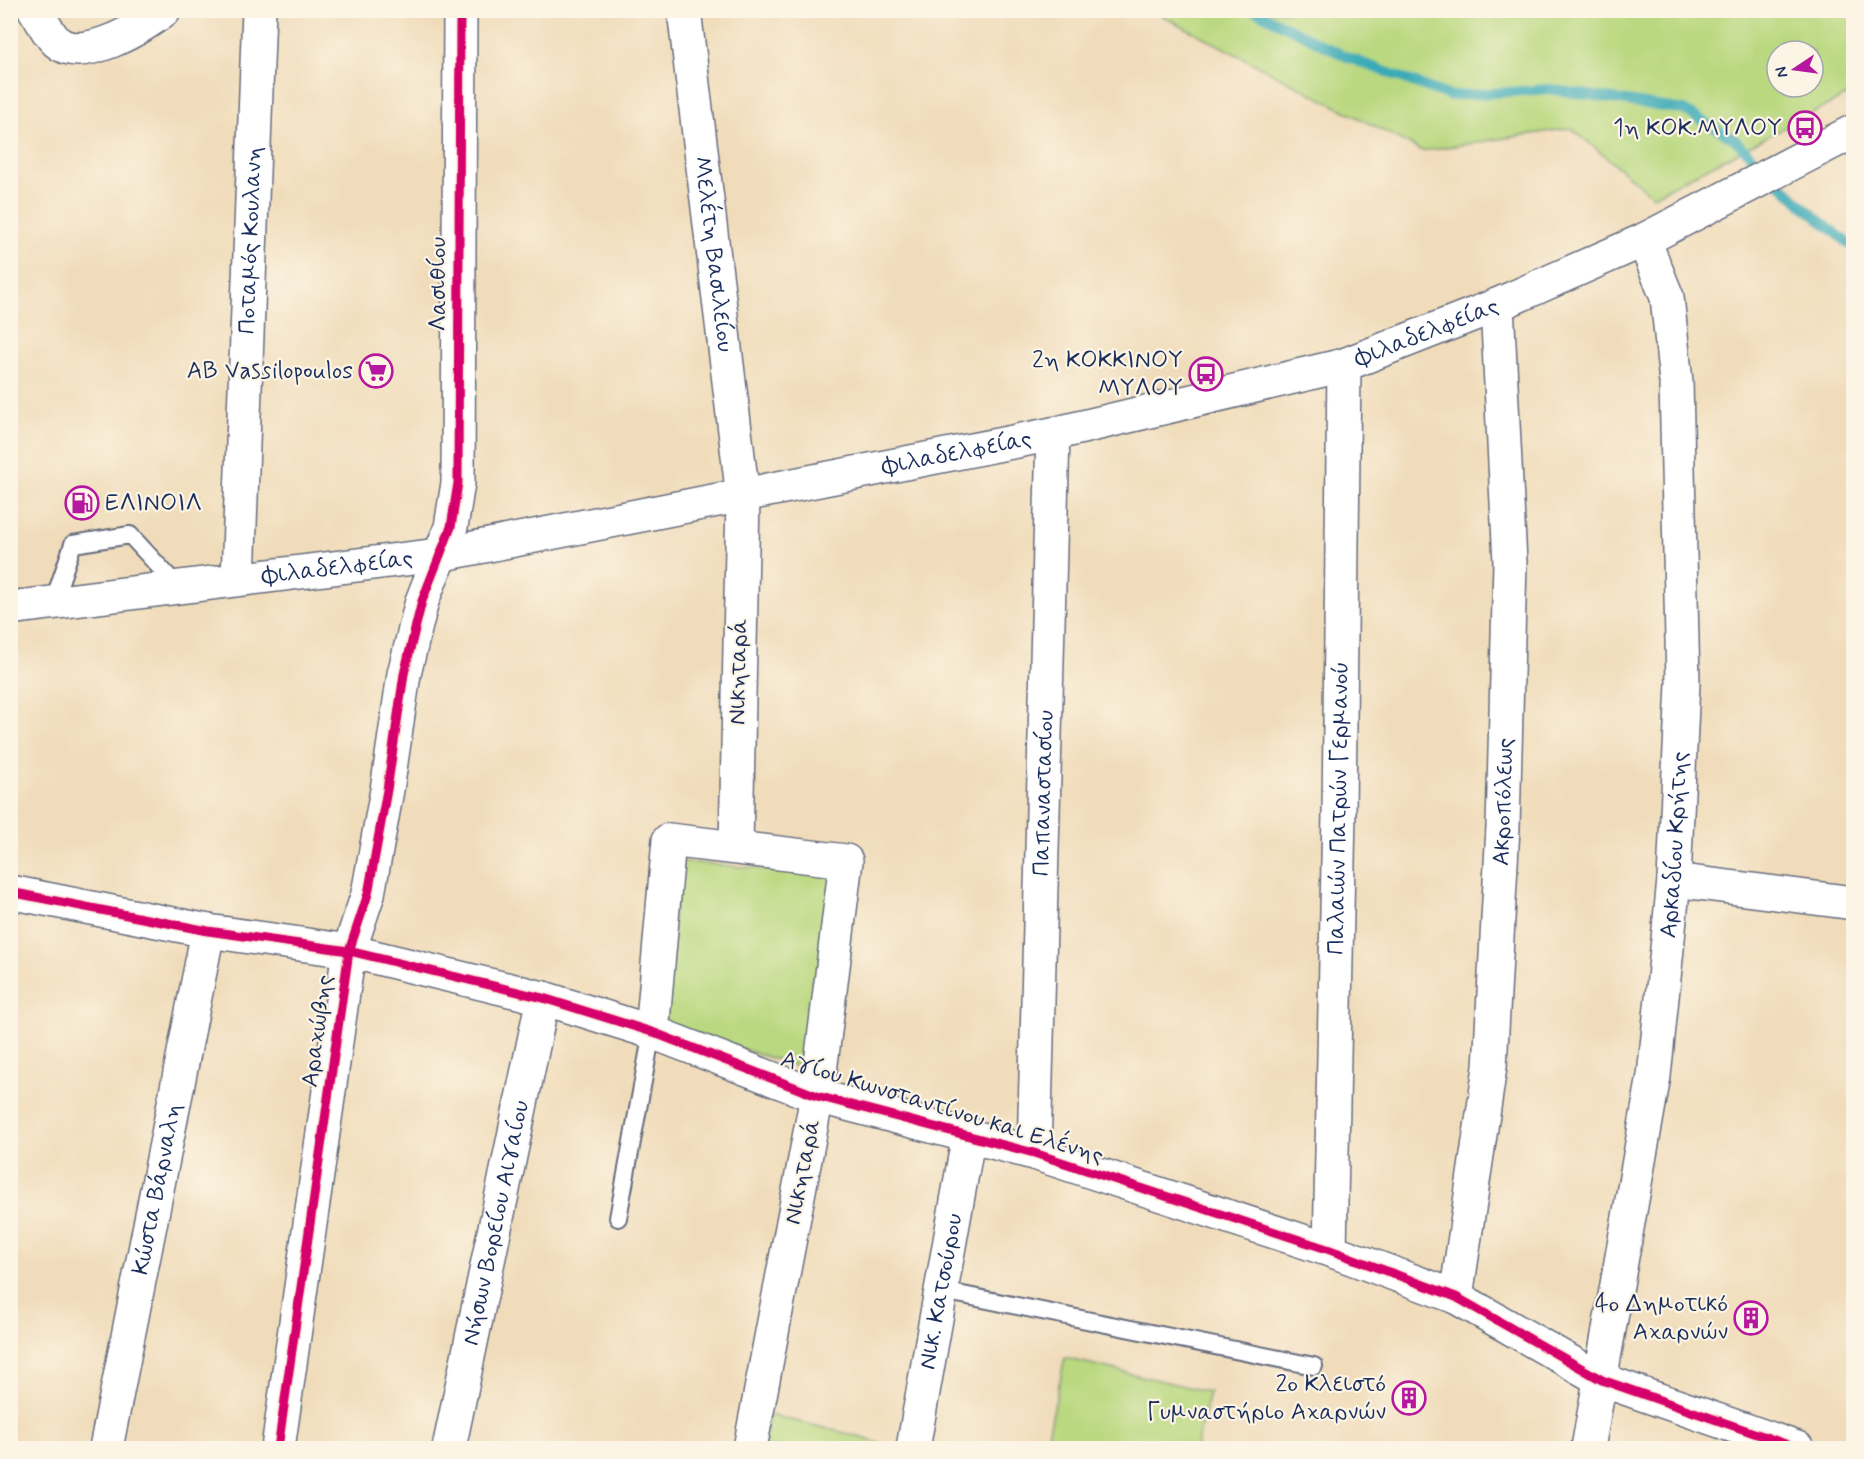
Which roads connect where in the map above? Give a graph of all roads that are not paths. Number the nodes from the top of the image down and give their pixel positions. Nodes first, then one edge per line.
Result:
1 (35, 10) edge
2 (164, 10) edge
3 (259, 10) edge
4 (460, 10) edge
5 (684, 10) edge
6 (1852, 132) edge
7 (1644, 240) junction
8 (1497, 305) junction
9 (1344, 365) junction
10 (1053, 434) junction
11 (743, 497) junction
12 (438, 555) junction
13 (238, 579) junction
14 (178, 587) junction
15 (53, 603) junction
16 (10, 608) edge
17 (736, 847) junction
18 (1674, 880) junction
19 (10, 892) edge
20 (1854, 903) edge
21 (208, 931) junction
22 (349, 951) junction
23 (543, 998) junction
24 (652, 1032) junction
25 (817, 1096) junction
26 (969, 1134) junction
27 (1034, 1153) junction
28 (618, 1218) dead end
29 (1330, 1250) junction
30 (943, 1291) junction
31 (1456, 1297) junction
32 (1314, 1366) dead end
33 (1602, 1380) junction
34 (106, 1449) edge
35 (278, 1449) edge
36 (449, 1449) edge
37 (750, 1449) edge
38 (913, 1449) edge
39 (1588, 1449) edge
40 (1797, 1449) edge

1 - 2 street
3 - 13 street, Ποταμός Κουλανη
4 - 12 street, Λασιθίου
5 - 11 street, Μελέτη Βασιλείου
6 - 7 street, Φιλαδελφείας
7 - 8 street, Φιλαδελφείας
7 - 18 street, Αρκαδίου Κρήτης
8 - 9 street, Φιλαδελφείας
8 - 31 street, Ακροπόλεως
9 - 10 street, Φιλαδελφείας
9 - 29 street, Παλαιών Πατρών Γερμανού
10 - 11 street, Φιλαδελφείας
10 - 27 street, Παπαναστασίου
11 - 12 street, Φιλαδελφείας
11 - 17 street, Νικηταρά
12 - 13 street, Φιλαδελφείας
12 - 22 street, Αραχώβης
13 - 14 street, Φιλαδελφείας
14 - 15 street, Φιλαδελφείας
14 - 15 lane
15 - 16 street, Φιλαδελφείας
17 - 24 street, Νικηταρά
17 - 25 street, Νικηταρά
18 - 20 street
18 - 33 street, Αρκαδίου Κρήτης
19 - 21 street, Αγίου Κωνσταντίνου και Ελένης
21 - 22 street, Αγίου Κωνσταντίνου και Ελένης
21 - 34 street, Κώστα Βάρναλη
22 - 23 street, Αγίου Κωνσταντίνου και Ελένης
22 - 35 street, Αραχώβης
23 - 24 street, Αγίου Κωνσταντίνου και Ελένης
23 - 36 street, Νήσων Βορείου Αιγαίου
24 - 25 street, Αγίου Κωνσταντίνου και Ελένης
24 - 28 lane
25 - 26 street, Αγίου Κωνσταντίνου και Ελένης
25 - 37 street, Νικηταρά
26 - 27 street, Αγίου Κωνσταντίνου και Ελένης
26 - 30 street, Νικ. Κατσούρου
27 - 29 street, Αγίου Κωνσταντίνου και Ελένης
29 - 31 street, Αγίου Κωνσταντίνου και Ελένης
30 - 32 lane
30 - 38 street, Νικ. Κατσούρου
31 - 33 street, Αγίου Κωνσταντίνου και Ελένης
33 - 39 street, Αρκαδίου Κρήτης
33 - 40 street, Αγίου Κωνσταντίνου και Ελένης

